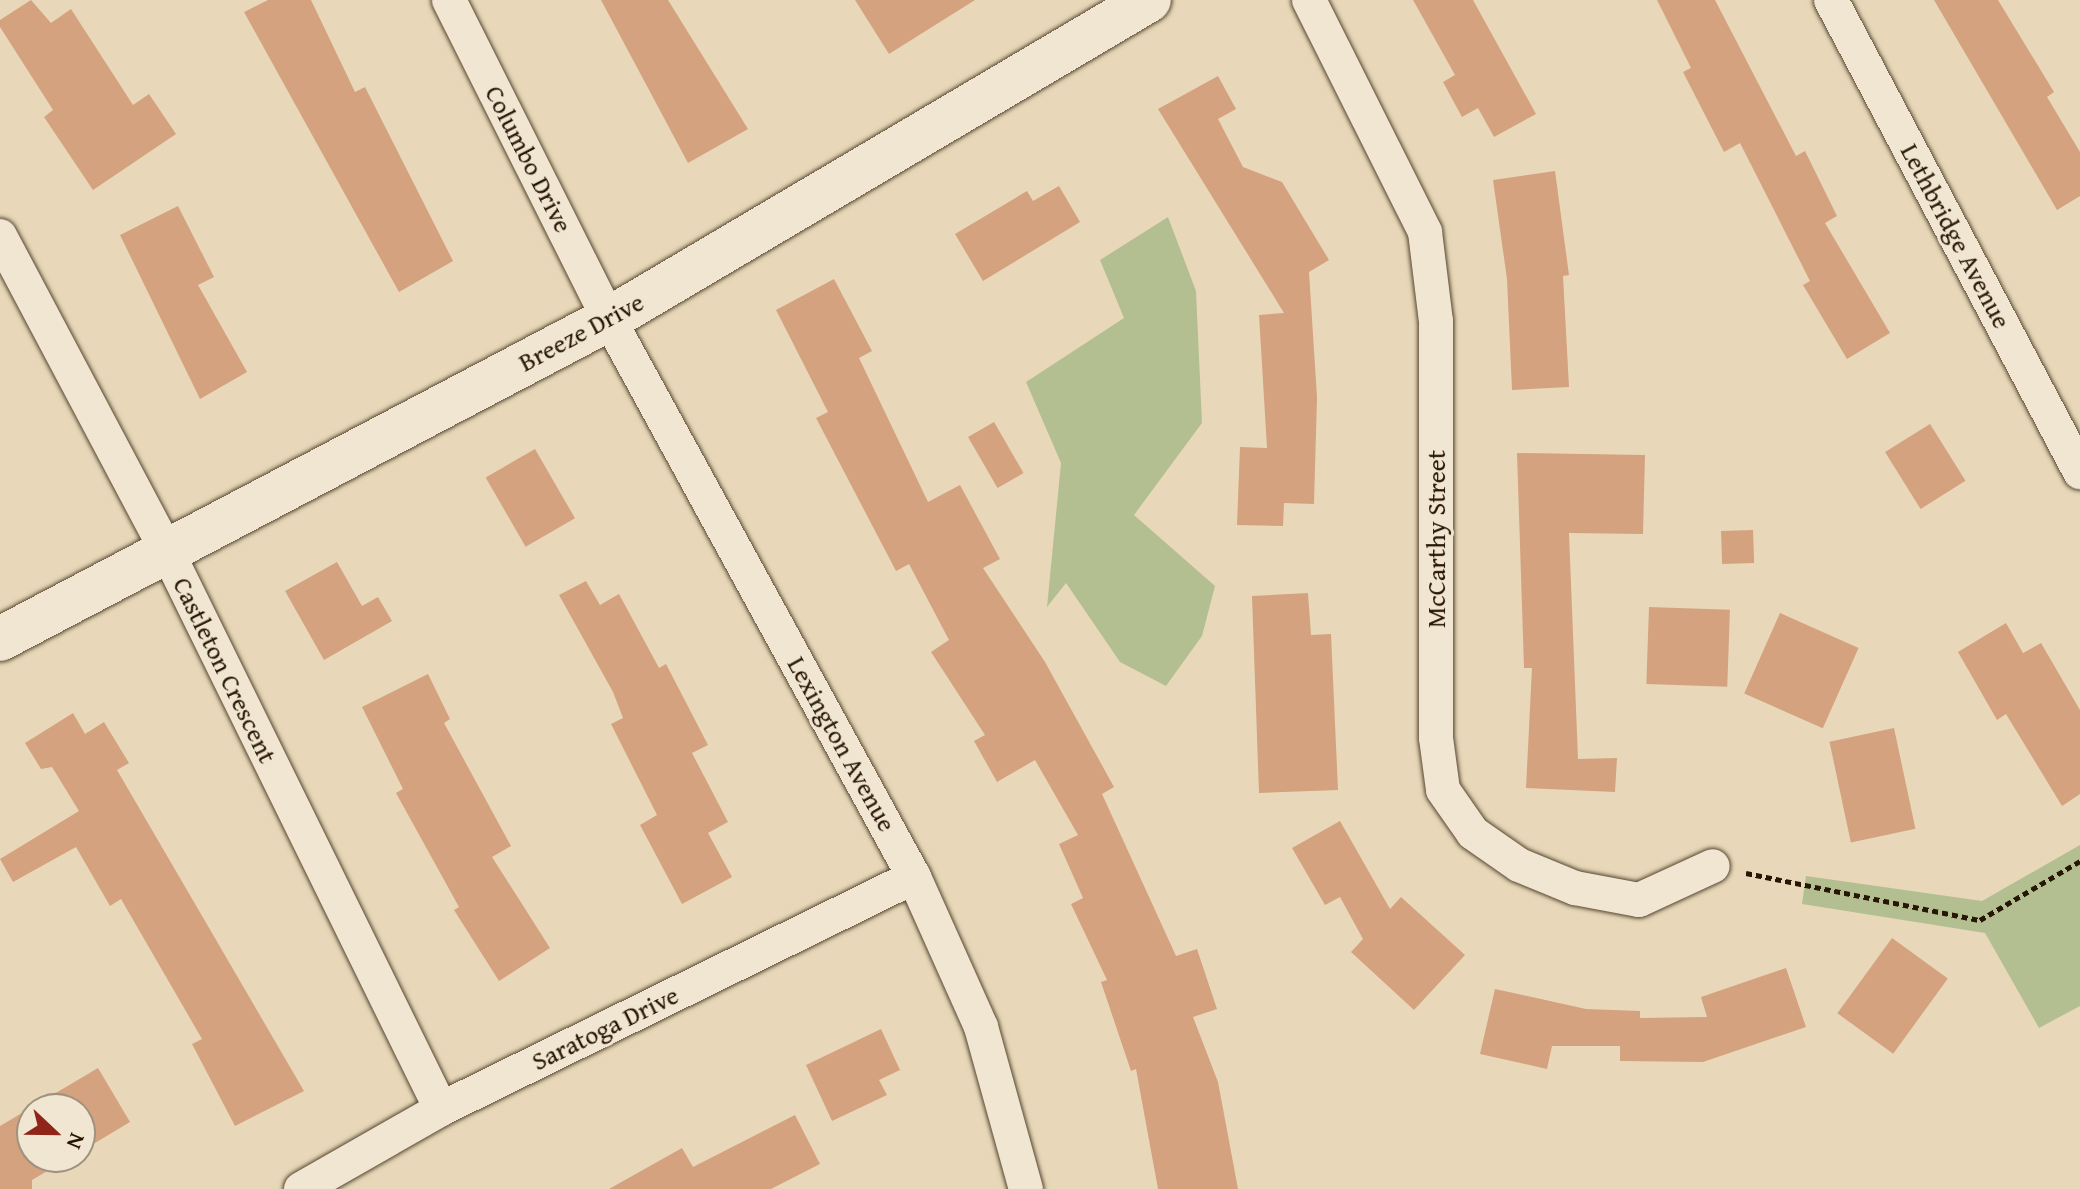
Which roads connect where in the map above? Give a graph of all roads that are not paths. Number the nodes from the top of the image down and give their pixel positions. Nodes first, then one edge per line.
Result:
1 (449, 0) edge
2 (1309, 0) edge
3 (1831, 0) edge
4 (1123, 6) edge
5 (0, 236) edge
6 (609, 319) junction
7 (2080, 472) edge
8 (166, 549) junction
9 (0, 639) edge
10 (1713, 866) road end
11 (914, 877) junction
12 (441, 1109) junction
13 (301, 1189) edge
14 (1026, 1189) edge

1 - 6 street, Columbo Drive
2 - 10 street, McCarthy Street
3 - 7 street, Lethbridge Avenue
4 - 6 street, Breeze Drive
5 - 8 street, Castleton Crescent
6 - 8 street, Breeze Drive
6 - 11 street, Lexington Avenue
8 - 9 street, Breeze Drive
8 - 12 street, Castleton Crescent
11 - 12 street, Saratoga Drive
11 - 14 street, Lexington Avenue
12 - 13 street, Saratoga Drive

